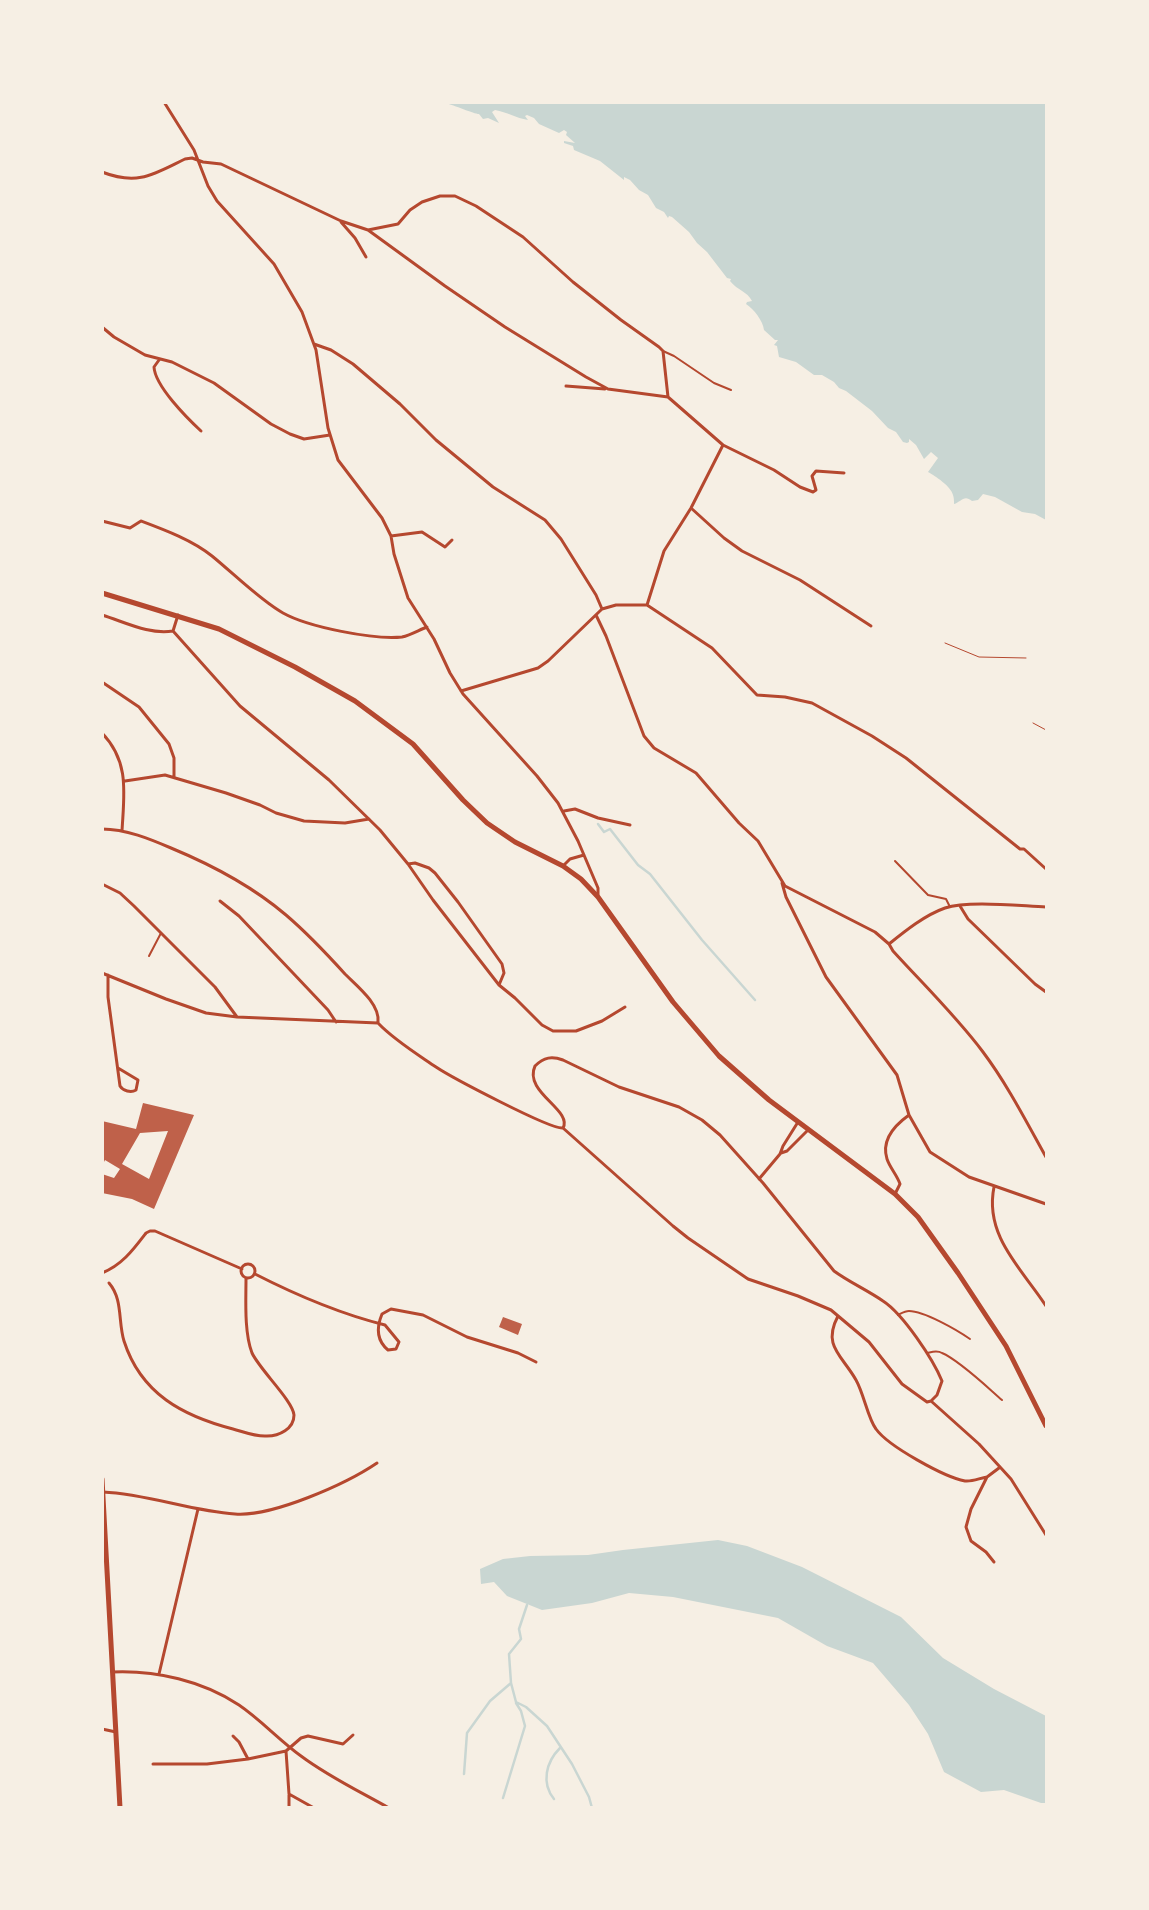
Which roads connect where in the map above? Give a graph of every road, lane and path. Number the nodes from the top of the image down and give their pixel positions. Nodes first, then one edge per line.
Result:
1 (164, 102) edge
2 (197, 160) junction
3 (102, 172) edge
4 (341, 221) junction
5 (368, 230) junction
6 (366, 257) dead end
7 (102, 327) edge
8 (314, 344) junction
9 (663, 351) junction
10 (160, 360) junction
11 (566, 386) dead end
12 (608, 390) junction
13 (730, 390) dead end
14 (668, 397) junction
15 (201, 431) dead end
16 (330, 435) junction
17 (724, 445) junction
18 (844, 473) dead end
19 (691, 508) junction
20 (102, 520) edge
21 (391, 536) junction
22 (452, 540) dead end
23 (102, 593) edge
24 (647, 605) junction
25 (602, 609) junction
26 (102, 615) edge
27 (178, 615) junction
28 (596, 615) junction
29 (871, 626) dead end
30 (427, 627) junction
31 (173, 631) junction
32 (945, 642) dead end
33 (1026, 658) dead end
34 (102, 682) edge
35 (461, 691) junction
36 (1033, 723) dead end
37 (1046, 730) edge
38 (102, 733) edge
39 (174, 776) junction
40 (125, 781) junction
41 (564, 812) junction
42 (369, 819) junction
43 (630, 825) dead end
44 (102, 829) edge
45 (122, 831) junction
46 (584, 855) junction
47 (895, 861) dead end
48 (408, 864) junction
49 (563, 866) junction
50 (1046, 869) edge
51 (782, 883) junction
52 (102, 884) edge
53 (598, 897) junction
54 (220, 901) dead end
55 (960, 906) junction
56 (950, 907) junction
57 (1046, 907) edge
58 (161, 933) junction
59 (889, 944) junction
60 (149, 956) dead end
61 (102, 973) edge
62 (108, 975) junction
63 (499, 985) junction
64 (1046, 992) edge
65 (625, 1007) dead end
66 (237, 1017) junction
67 (336, 1022) junction
68 (378, 1023) junction
69 (118, 1068) junction
70 (909, 1116) junction
71 (798, 1122) junction
72 (563, 1128) junction
73 (808, 1130) junction
74 (780, 1154) junction
75 (1046, 1157) edge
76 (759, 1179) junction
77 (994, 1187) junction
78 (895, 1194) junction
79 (1046, 1204) edge
80 (242, 1269) junction
81 (102, 1273) edge
82 (255, 1274) junction
83 (246, 1278) junction
84 (109, 1284) dead end
85 (1046, 1306) edge
86 (898, 1315) junction
87 (838, 1316) junction
88 (378, 1324) junction
89 (970, 1339) dead end
90 (927, 1353) junction
91 (536, 1362) dead end
92 (1002, 1400) dead end
93 (931, 1402) junction
94 (1046, 1426) edge
95 (377, 1463) dead end
96 (999, 1468) junction
97 (988, 1477) junction
98 (102, 1479) edge
99 (103, 1495) edge
100 (198, 1509) junction
101 (1046, 1535) edge
102 (994, 1562) dead end
103 (112, 1672) junction
104 (159, 1674) junction
105 (102, 1729) edge
106 (116, 1732) junction
107 (353, 1735) dead end
108 (233, 1736) dead end
109 (291, 1748) junction
110 (286, 1751) junction
111 (248, 1759) junction
112 (153, 1764) dead end
113 (290, 1794) junction
114 (120, 1808) edge
115 (289, 1808) edge
116 (314, 1808) edge
117 (390, 1808) edge

1 - 2 street
2 - 3 street
2 - 4 street
2 - 8 street
4 - 5 street
4 - 6 street
5 - 9 street
5 - 12 street
7 - 10 street
8 - 16 street
8 - 25 street
9 - 13 lane
9 - 14 street
10 - 15 street
10 - 16 street
11 - 12 street
12 - 14 street
14 - 17 street
16 - 21 street
17 - 18 street
17 - 19 street
19 - 24 street
19 - 29 street
20 - 30 street
21 - 22 street
21 - 30 street
23 - 27 main road
24 - 25 street
24 - 50 street
25 - 28 street
26 - 31 street
27 - 31 street
27 - 49 main road
28 - 35 street
28 - 51 street
30 - 35 street
31 - 42 street
32 - 33 path
34 - 39 street
35 - 41 street
36 - 37 path
38 - 40 street
39 - 40 street
39 - 42 street
40 - 45 street
41 - 43 street
41 - 46 street
42 - 48 street
44 - 45 street
45 - 68 street
46 - 49 street
46 - 53 street
47 - 56 lane
48 - 63 street
48 - 63 street
49 - 53 main road
51 - 59 street
51 - 70 street
52 - 58 street
53 - 71 main road
54 - 67 street
55 - 56 street
55 - 57 street
55 - 64 street
56 - 59 street
58 - 60 lane
58 - 66 street
59 - 75 street
61 - 62 street
62 - 66 street
62 - 69 street
63 - 65 street
66 - 67 street
67 - 68 street
68 - 72 street
69 - 69 street
70 - 77 street
70 - 78 street
71 - 73 main road
71 - 74 street
72 - 76 street
72 - 87 street
73 - 74 street
73 - 78 main road
74 - 76 street
76 - 86 street
77 - 79 street
77 - 85 street
78 - 94 main road
80 - 81 street
80 - 82 street
80 - 83 street
82 - 83 street
82 - 88 street
83 - 84 street
86 - 89 lane
86 - 90 street
87 - 93 street
87 - 97 street
88 - 88 street
88 - 91 street
90 - 92 lane
90 - 93 street
93 - 96 street
95 - 100 street
96 - 97 street
96 - 101 street
97 - 102 street
98 - 99 main road
99 - 100 street
99 - 103 main road
100 - 104 street
103 - 104 street
103 - 106 main road
104 - 109 street
105 - 106 street
106 - 114 main road
107 - 109 street
108 - 111 street
109 - 110 street
109 - 117 street
110 - 111 street
110 - 113 street
111 - 112 street
113 - 115 street
113 - 116 street

